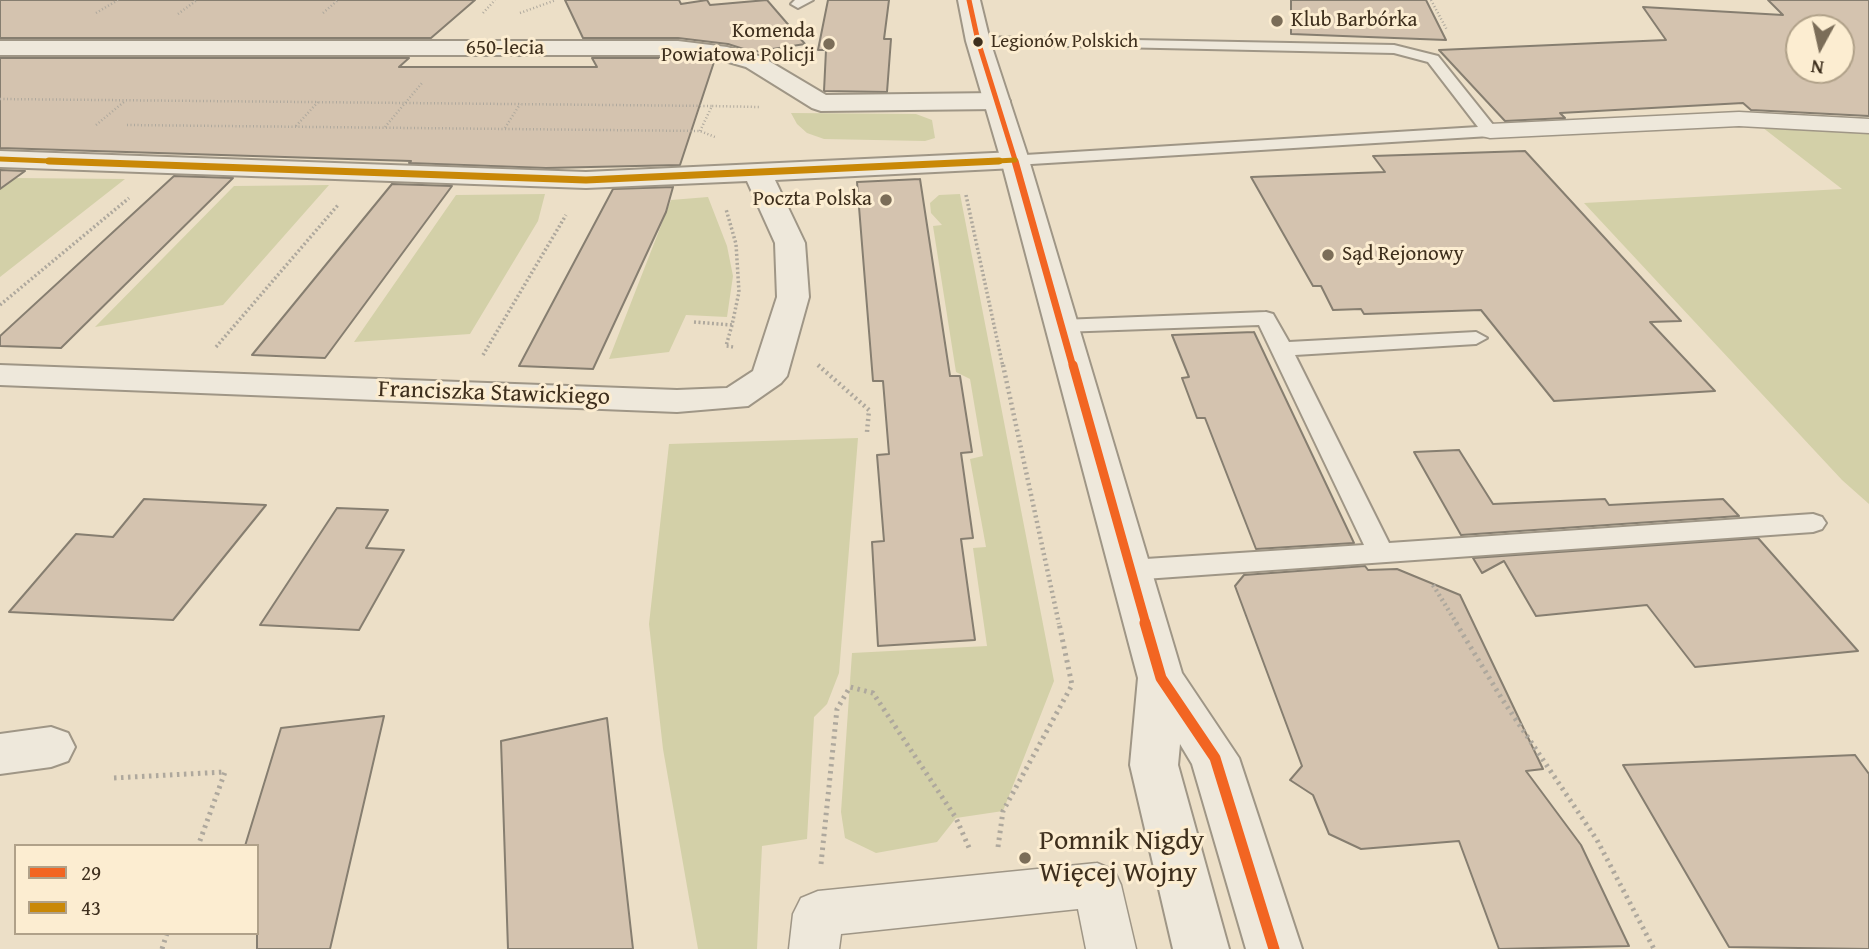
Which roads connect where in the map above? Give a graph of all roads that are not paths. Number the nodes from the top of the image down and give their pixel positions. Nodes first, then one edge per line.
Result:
1 (969, 0) edge
2 (978, 41) junction
3 (0, 48) edge
4 (997, 101) junction
5 (1869, 126) edge
6 (1490, 131) junction
7 (0, 159) edge
8 (1015, 160) junction
9 (758, 174) junction
10 (1061, 326) junction
11 (1476, 338) dead end
12 (1280, 349) junction
13 (0, 375) edge
14 (1814, 523) dead end
15 (1381, 553) junction
16 (1130, 570) junction
17 (1161, 678) junction
18 (51, 747) dead end
19 (0, 754) edge
20 (816, 932) edge
21 (1111, 949) edge
22 (1201, 949) edge
23 (1274, 949) edge

1 - 2 street
2 - 4 street
2 - 6 lane
3 - 4 street, 650-lecia
4 - 8 street
5 - 6 street
6 - 8 lane
7 - 9 street
8 - 9 street
8 - 10 street
9 - 13 street, Franciszka Stawickiego
10 - 12 lane
10 - 16 street
11 - 12 lane
12 - 15 lane
14 - 15 lane
15 - 16 lane
16 - 17 street
17 - 22 street
17 - 23 street
18 - 19 street
20 - 21 street

